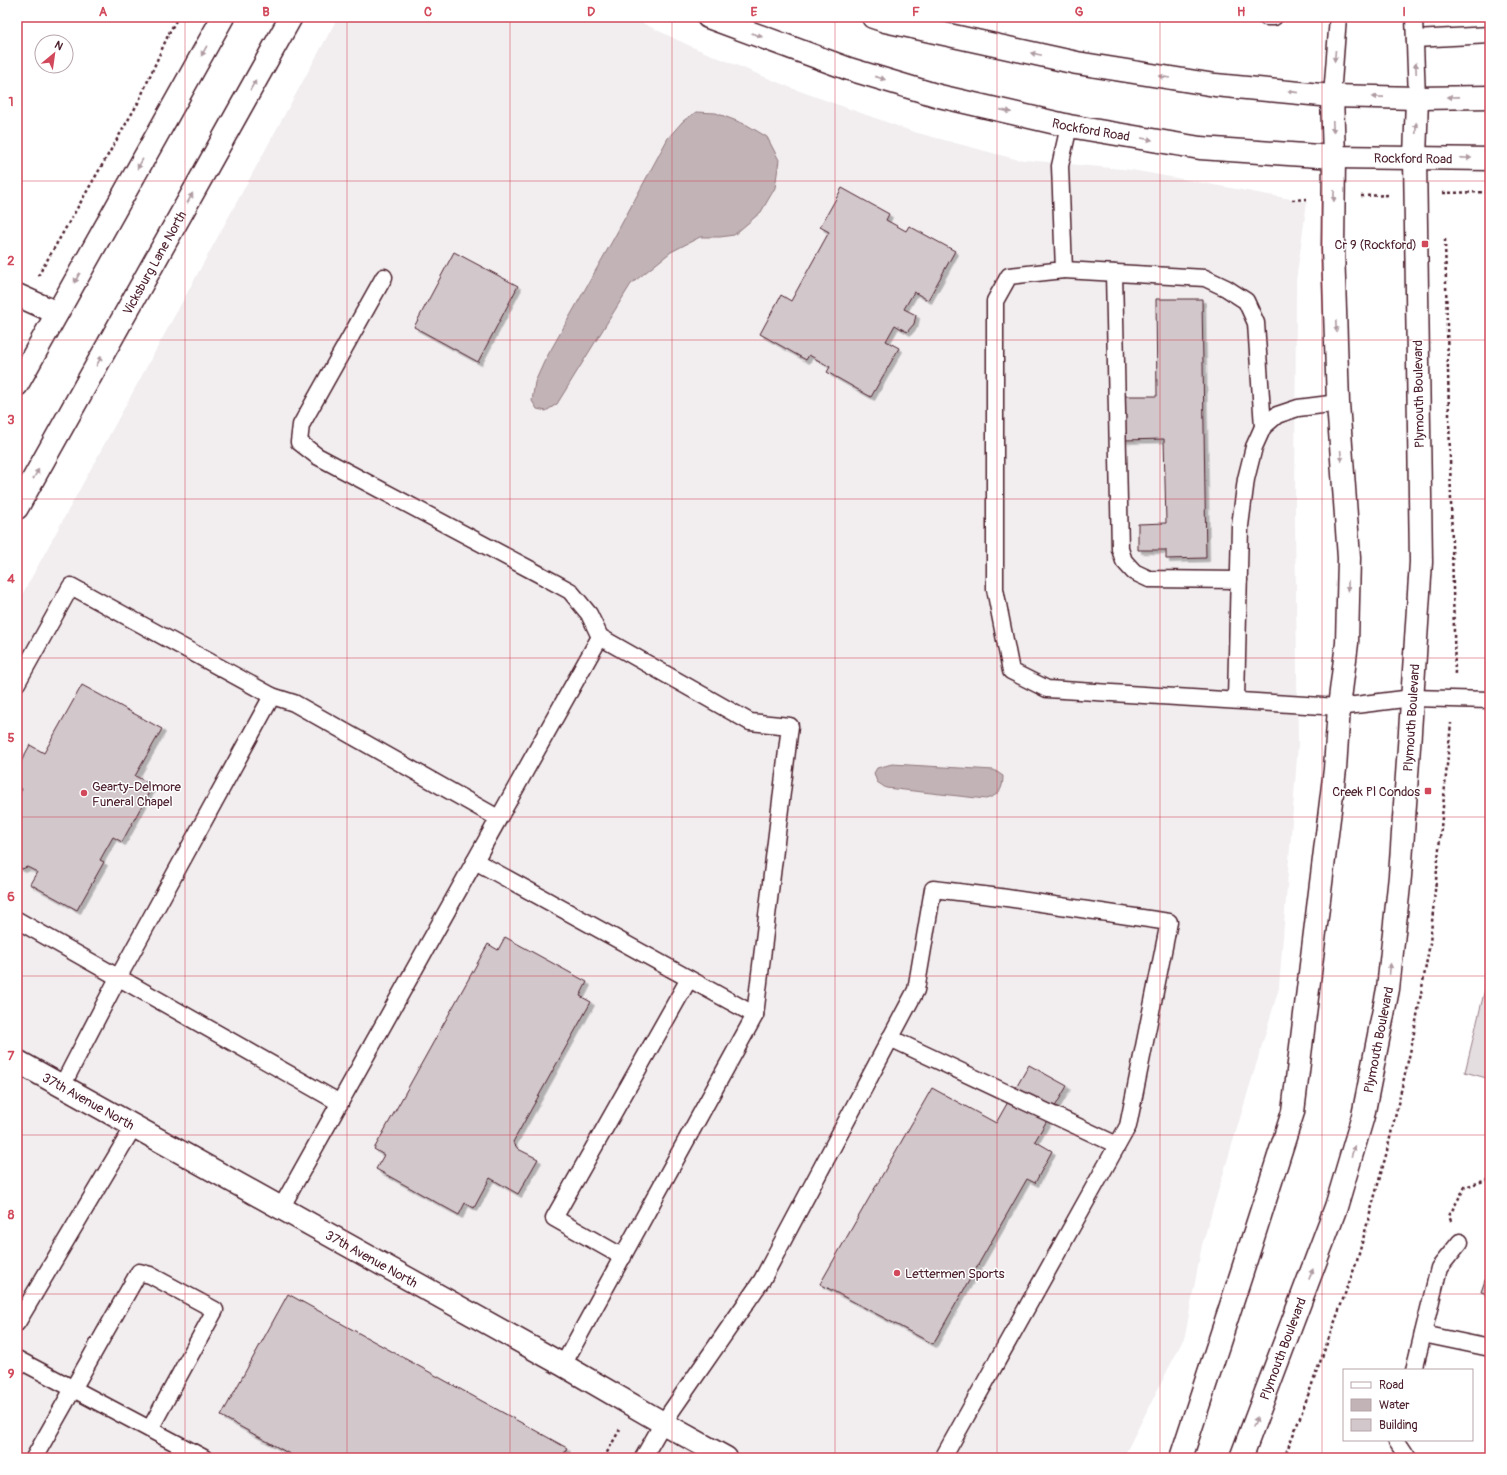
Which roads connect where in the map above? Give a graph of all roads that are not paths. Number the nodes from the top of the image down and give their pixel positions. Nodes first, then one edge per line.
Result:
1 (223, 17) edge
2 (291, 17) edge
3 (708, 17) edge
4 (873, 17) edge
5 (1266, 17) edge
6 (1274, 17) edge
7 (1338, 17) edge
8 (1414, 17) edge
9 (1490, 35) edge
10 (1415, 39) junction
11 (1332, 96) junction
12 (1490, 97) edge
13 (1416, 98) junction
14 (1069, 126) junction
15 (1334, 157) junction
16 (1415, 158) junction
17 (1490, 159) edge
18 (1064, 270) junction
19 (1114, 273) junction
20 (384, 277) dead end
21 (21, 297) edge
22 (57, 313) junction
23 (17, 385) edge
24 (1338, 403) junction
25 (1263, 427) junction
26 (17, 508) edge
27 (1239, 580) junction
28 (600, 637) junction
29 (17, 683) edge
30 (272, 696) junction
31 (1412, 698) junction
32 (1236, 700) junction
33 (1490, 700) edge
34 (1339, 707) junction
35 (498, 818) junction
36 (475, 861) junction
37 (17, 920) edge
38 (118, 978) junction
39 (689, 979) junction
40 (755, 1015) junction
41 (890, 1038) junction
42 (17, 1061) edge
43 (62, 1086) junction
44 (340, 1103) junction
45 (134, 1126) junction
46 (1117, 1145) junction
47 (281, 1208) junction
48 (1460, 1242) road end
49 (622, 1257) junction
50 (17, 1323) edge
51 (1423, 1334) junction
52 (1490, 1348) edge
53 (17, 1358) edge
54 (563, 1365) junction
55 (1414, 1369) edge
56 (73, 1388) junction
57 (663, 1424) junction
58 (150, 1429) junction
59 (1397, 1441) edge
60 (34, 1458) edge
61 (204, 1458) edge
62 (643, 1458) edge
63 (726, 1458) edge
64 (943, 1458) edge
65 (1181, 1458) edge
66 (1240, 1458) edge
67 (1408, 1458) edge

1 -> 22 street
26 -> 2 street, Vicksburg Lane North
3 -> 14 street, Rockford Road
11 -> 4 street
5 - 6 lane
7 -> 11 lane
8 - 10 lane
9 - 10 lane
13 -> 10 lane
13 -> 11 street
11 -> 15 street
12 -> 13 street
16 -> 13 street, Plymouth Boulevard
14 -> 15 street, Rockford Road
14 - 18 lane
15 - 16 street, Rockford Road
15 -> 24 street
16 -> 17 street, Rockford Road
16 - 31 street, Plymouth Boulevard
18 - 19 lane
18 - 32 lane
19 - 25 lane
19 - 27 lane
20 - 28 lane
21 - 22 street
22 - 23 street
24 - 25 lane
24 -> 34 street
25 - 27 lane
27 - 32 lane
28 - 35 lane
28 - 40 lane
29 - 30 lane
30 - 35 lane
30 - 38 lane
31 - 33 lane
31 - 34 lane
66 -> 31 street, Plymouth Boulevard
32 - 34 lane
34 - 65 street
35 - 36 lane
36 - 39 lane
36 - 44 lane
37 - 38 lane
38 - 43 lane
38 - 44 lane
39 - 40 lane
39 - 49 lane
40 - 49 lane
41 - 46 lane
41 - 46 lane
41 - 57 lane
42 - 43 street, 37th Avenue North
43 - 45 street, 37th Avenue North
44 - 47 lane
45 - 47 street, 37th Avenue North
45 - 50 lane
46 - 64 lane
47 - 54 street, 37th Avenue North
48 - 51 lane
49 - 54 lane
51 - 52 lane
51 - 55 lane
53 - 56 lane
54 - 57 street, 37th Avenue North
56 - 58 lane
56 - 58 lane
56 - 60 lane
57 - 62 lane
57 - 63 street, 37th Avenue North
58 - 61 lane
59 - 67 lane

